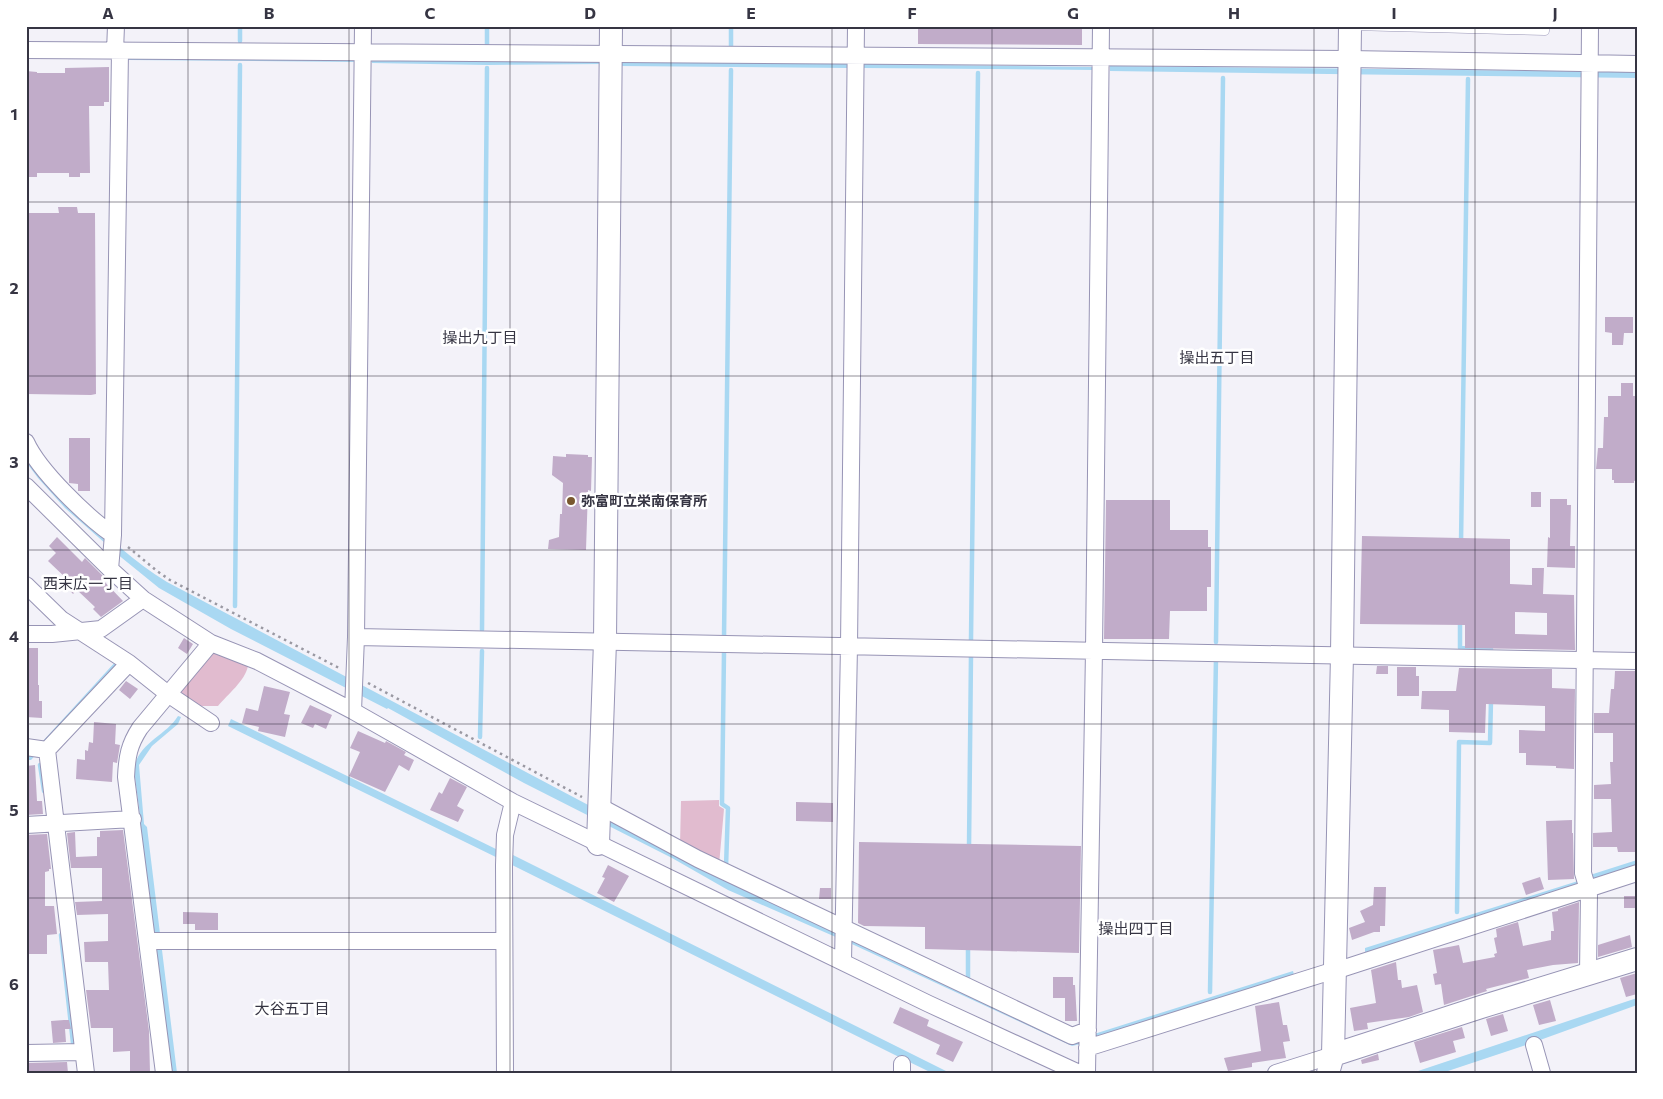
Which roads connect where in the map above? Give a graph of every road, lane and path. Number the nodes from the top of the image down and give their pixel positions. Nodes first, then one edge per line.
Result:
1 (116, 26) edge
2 (364, 26) edge
3 (611, 26) edge
4 (856, 26) edge
5 (1101, 26) edge
6 (1350, 26) edge
7 (1545, 26) edge
8 (1590, 26) edge
9 (26, 50) edge
10 (118, 51) junction
11 (363, 52) junction
12 (611, 53) junction
13 (856, 55) junction
14 (1101, 57) junction
15 (1637, 64) edge
16 (1349, 69) junction
17 (1589, 72) junction
18 (26, 442) edge
19 (26, 486) edge
20 (113, 535) junction
21 (110, 561) junction
22 (26, 584) edge
23 (143, 599) junction
24 (71, 632) junction
25 (26, 634) edge
26 (356, 637) junction
27 (605, 641) junction
28 (211, 643) junction
29 (850, 646) junction
30 (1094, 650) junction
31 (1342, 655) junction
32 (1583, 660) junction
33 (1637, 661) edge
34 (129, 663) junction
35 (168, 694) junction
36 (354, 703) junction
37 (211, 723) dead end
38 (28, 747) edge
39 (47, 750) junction
40 (513, 802) junction
41 (133, 819) junction
42 (56, 824) junction
43 (26, 825) edge
44 (599, 825) junction
45 (1637, 873) edge
46 (1586, 885) junction
47 (844, 929) junction
48 (148, 941) junction
49 (504, 941) junction
50 (843, 954) junction
51 (1637, 959) edge
52 (1335, 965) junction
53 (1588, 974) junction
54 (1088, 1030) junction
55 (1534, 1045) dead end
56 (1087, 1048) junction
57 (83, 1052) junction
58 (26, 1053) edge
59 (1330, 1064) edge
60 (86, 1073) edge
61 (164, 1073) edge
62 (505, 1073) edge
63 (1079, 1073) edge
64 (1087, 1073) edge
65 (1276, 1073) edge
66 (1542, 1073) edge

1 - 10 street
2 - 11 street
3 - 12 street
4 - 13 street
5 - 14 street
6 - 7 lane
6 - 16 street
8 - 17 street
9 - 10 street
10 - 11 street
10 - 20 street
11 - 12 street
11 - 26 street
12 - 13 street
12 - 27 street
13 - 14 street
13 - 29 street
14 - 16 street
14 - 30 street
15 - 17 street
16 - 17 street
16 - 31 street
17 - 32 street
18 - 20 street
19 - 21 street
20 - 21 street
21 - 23 street
22 - 24 street
23 - 24 street
23 - 28 street
24 - 25 street
24 - 34 street
26 - 27 street
26 - 36 street
27 - 29 street
27 - 44 street
28 - 35 street
28 - 36 street
29 - 30 street
29 - 47 street
30 - 31 street
30 - 54 street
31 - 32 street
31 - 52 street
32 - 33 street
32 - 46 street
34 - 35 street
34 - 39 street
35 - 37 street
35 - 41 street
36 - 40 street
38 - 39 street
39 - 42 street
40 - 44 street
40 - 49 street
41 - 42 street
41 - 48 street
42 - 43 street
42 - 57 street
44 - 47 street
44 - 50 street
45 - 46 street
46 - 52 street
46 - 53 street
47 - 50 street
47 - 54 street
48 - 49 street
48 - 61 street
49 - 62 street
50 - 63 street
51 - 53 street
52 - 56 street
52 - 59 street
53 - 59 street
54 - 56 street
55 - 66 street
56 - 64 street
57 - 58 street
57 - 60 street
59 - 65 street

